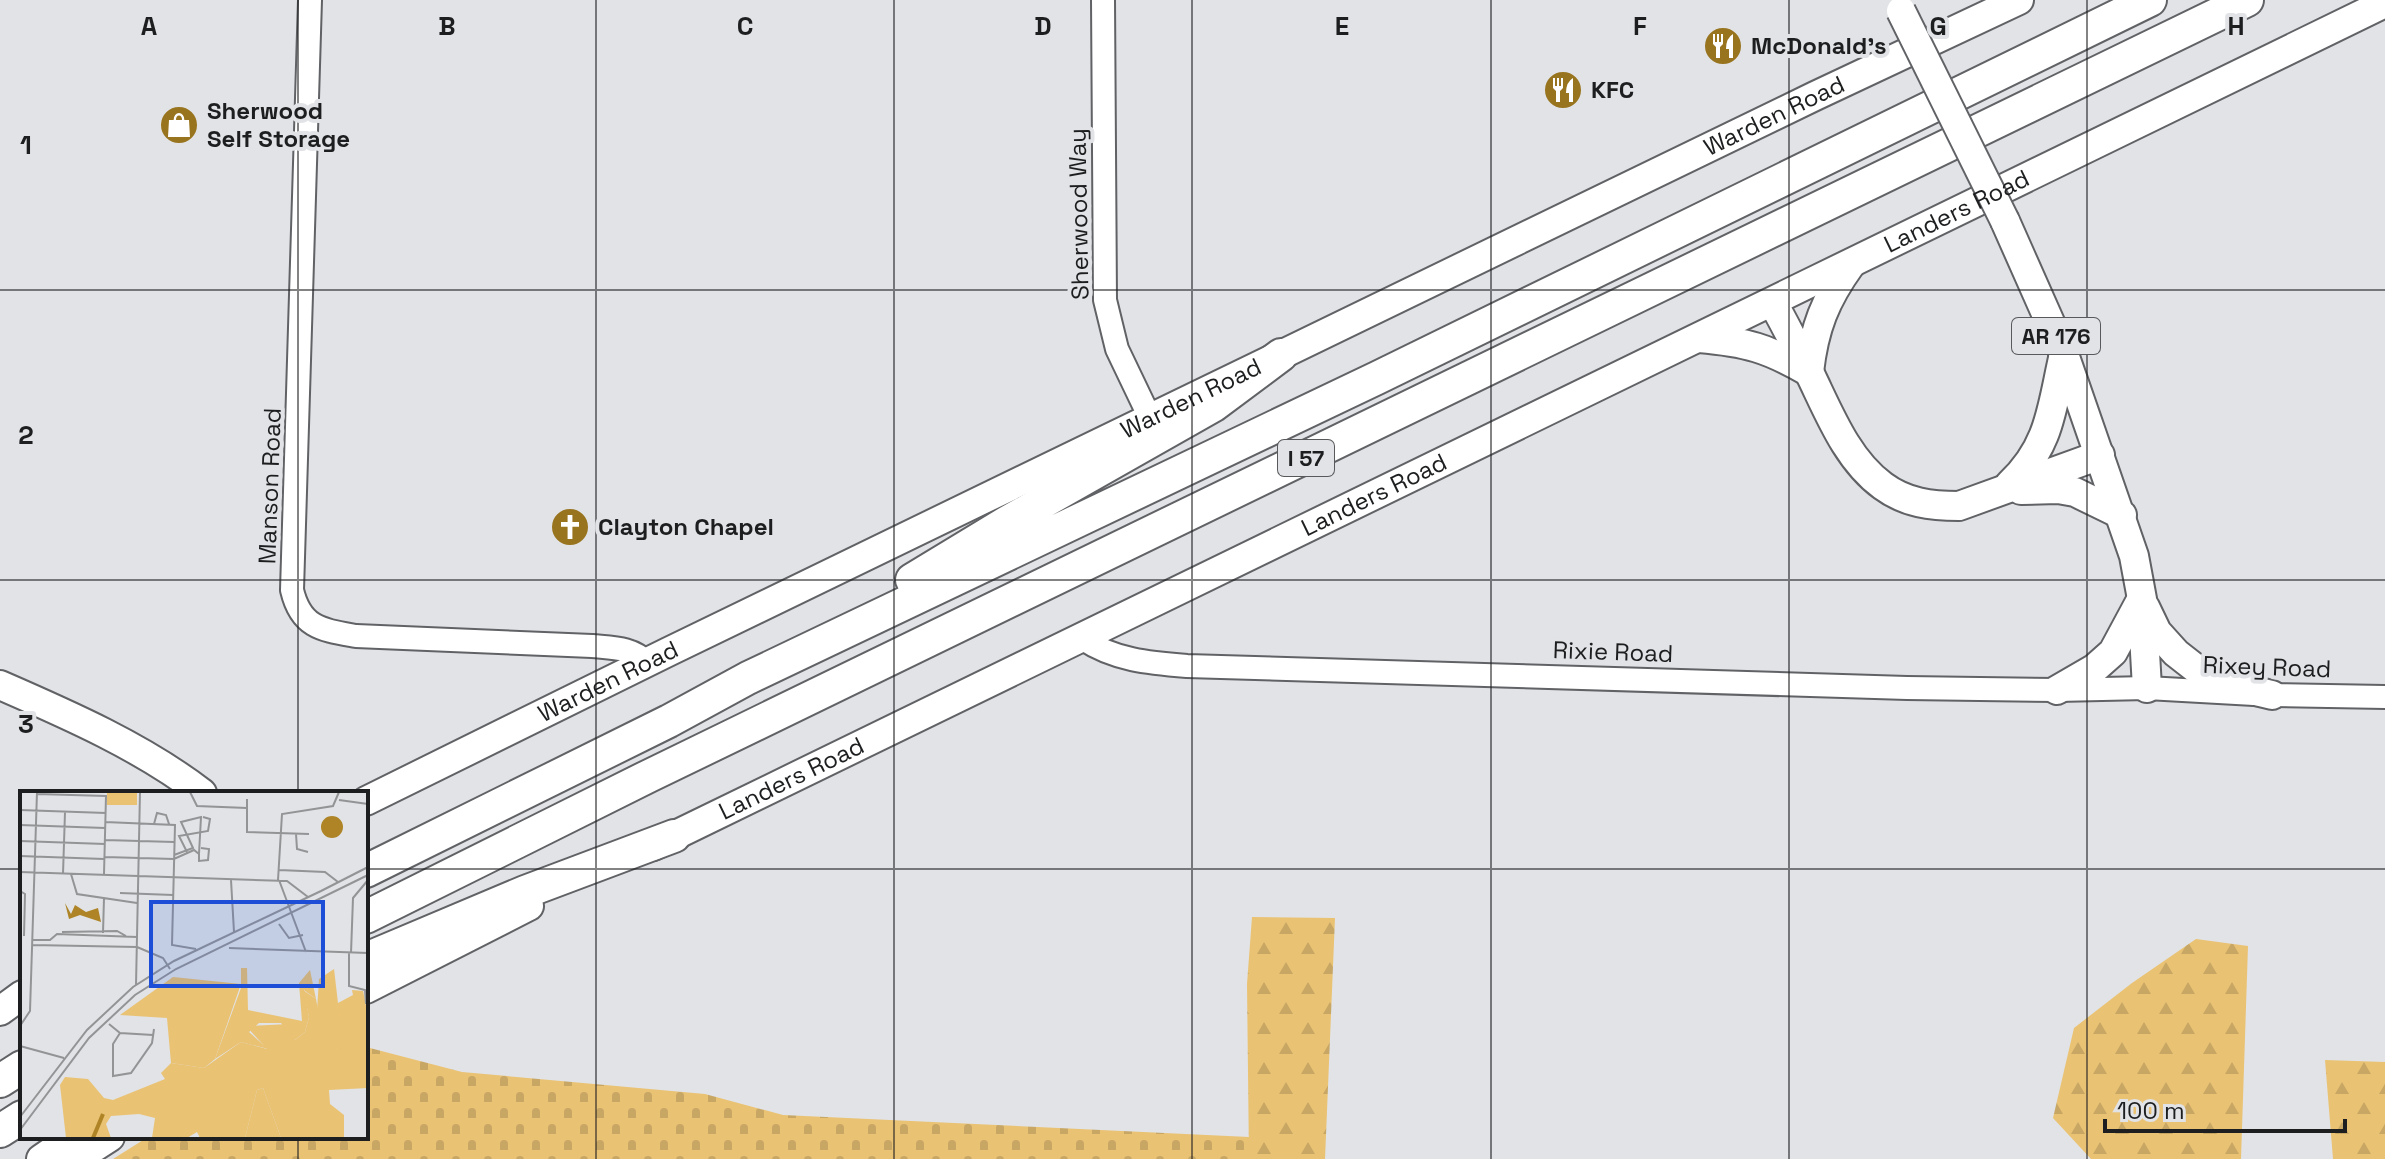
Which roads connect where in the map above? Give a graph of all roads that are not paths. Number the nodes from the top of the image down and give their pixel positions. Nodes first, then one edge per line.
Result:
1 (310, 0) edge
2 (1103, 0) edge
3 (2150, 0) edge
4 (2247, 0) edge
5 (2014, 1) edge
6 (2385, 3) edge
7 (1899, 5) edge
8 (1851, 263) junction
9 (1773, 303) junction
10 (1699, 338) junction
11 (2064, 354) junction
12 (1281, 355) junction
13 (1809, 372) junction
14 (1150, 418) junction
15 (2100, 455) junction
16 (2004, 490) junction
17 (2122, 515) junction
18 (2142, 599) junction
19 (1083, 639) junction
20 (647, 663) junction
21 (748, 678) junction
22 (0, 685) edge
23 (2147, 688) junction
24 (2057, 690) junction
25 (2272, 695) junction
26 (2385, 697) edge
27 (199, 791) edge
28 (368, 800) edge
29 (674, 836) junction
30 (368, 870) edge
31 (368, 916) edge
32 (368, 958) edge
33 (368, 988) edge
34 (20, 996) edge
35 (0, 1011) edge
36 (20, 1068) edge
37 (0, 1081) edge
38 (20, 1118) edge
39 (0, 1131) edge
40 (70, 1139) edge
41 (107, 1139) edge
42 (41, 1159) edge
43 (76, 1159) edge

1 - 20 street, Manson Road
2 - 14 street, Sherwood Way
3 - 21 highway, I 57
4 - 31 highway, I 57
5 - 12 main road, Warden Road
6 - 8 main road, Landers Road
7 - 11 main road, AR 176, bridge
8 - 9 main road, Landers Road
8 - 13 main road
9 - 10 main road, Landers Road
9 - 13 main road
10 - 13 main road
10 - 19 main road, Landers Road
11 - 15 main road, AR 176
11 - 16 main road
12 - 14 main road, Warden Road
12 - 21 highway
13 - 16 main road
14 - 20 main road, Warden Road
15 - 16 main road
15 - 17 main road
16 - 17 main road
17 - 18 main road
18 - 23 main road
18 - 24 main road
18 - 25 main road
19 - 24 street, Rixie Road
19 - 29 main road, Landers Road
20 - 28 main road, Warden Road
21 - 30 highway, I 57
22 - 27 main road
23 - 24 street, Rixie Road
23 - 25 street, Rixey Road
25 - 26 street, Rixey Road
29 - 32 highway
29 - 33 main road, Landers Road
34 - 35 main road
36 - 37 highway
38 - 39 highway
40 - 42 main road
41 - 43 main road

